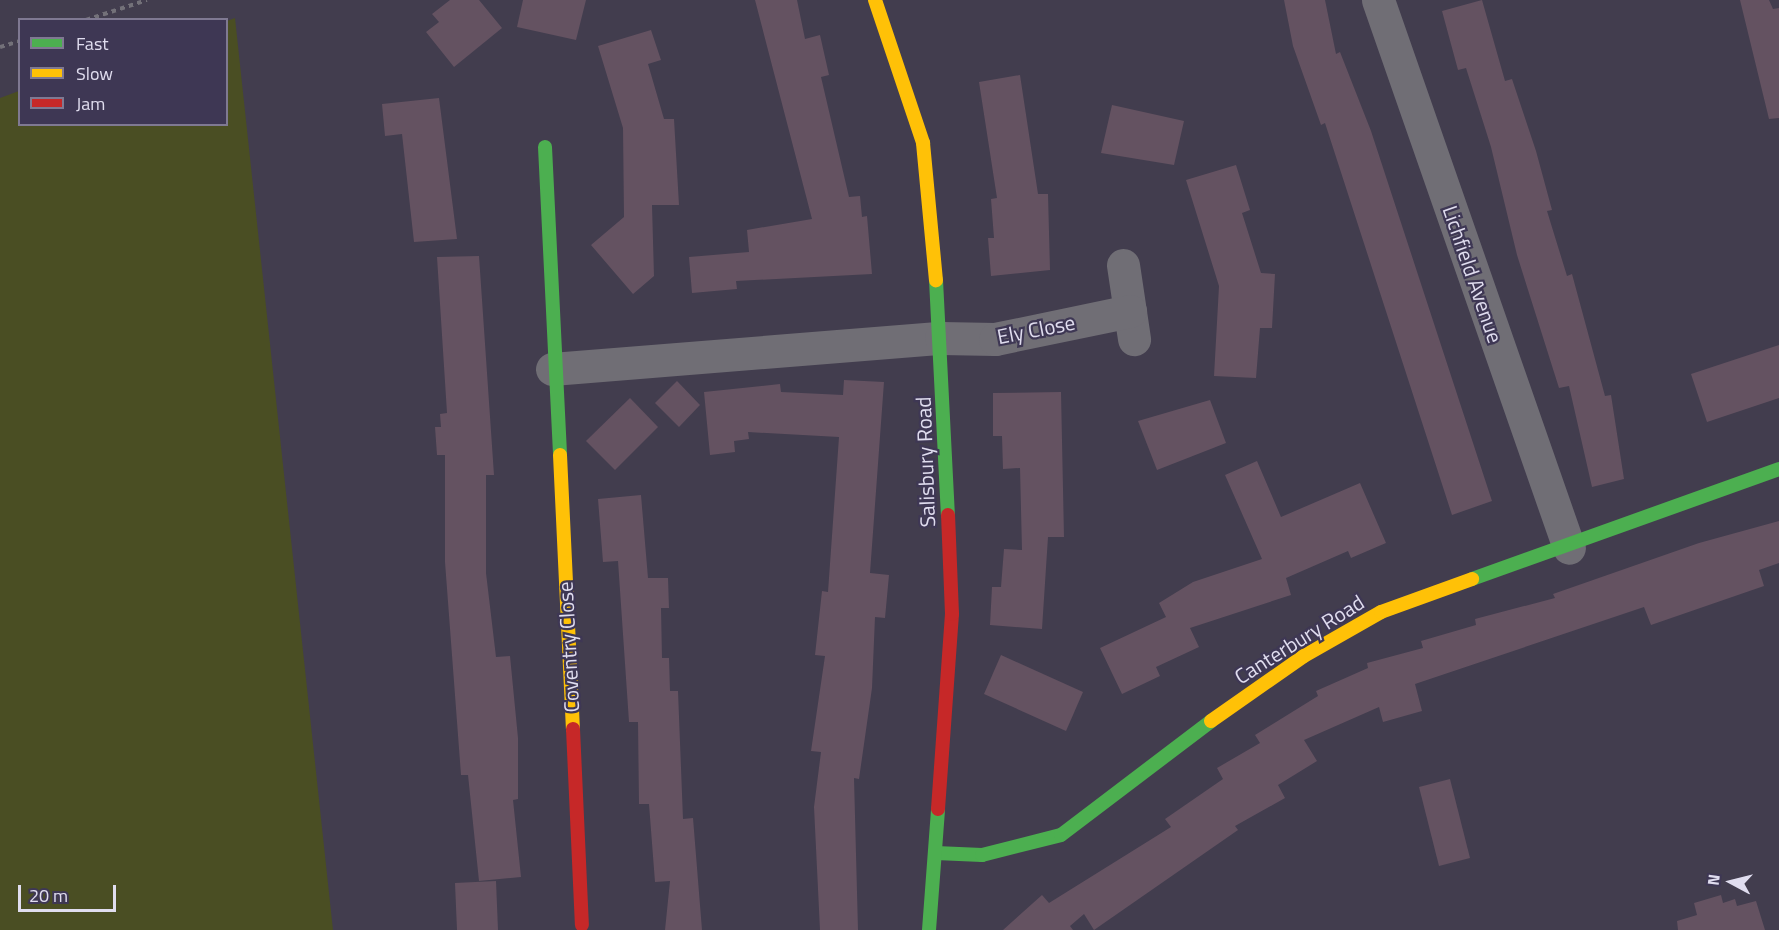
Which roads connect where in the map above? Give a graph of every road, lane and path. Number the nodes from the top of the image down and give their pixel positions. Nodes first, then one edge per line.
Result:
1 (147, 0) edge
2 (876, 0) edge
3 (1378, 0) edge
4 (92, 18) edge
5 (18, 42) edge
6 (0, 47) edge
7 (545, 147) dead end
8 (1123, 266) dead end
9 (941, 338) junction
10 (552, 369) junction
11 (1779, 469) edge
12 (1569, 548) junction
13 (936, 853) junction
14 (582, 925) dead end
15 (929, 930) edge

1 - 4 path
2 - 9 street, Salisbury Road
3 - 12 street, Lichfield Avenue
5 - 6 path
7 - 10 street, Coventry Close
8 - 9 street, Ely Close
9 - 10 street
9 - 13 street, Salisbury Road
10 - 14 street, Coventry Close
11 - 12 street, Canterbury Road
12 - 13 street, Canterbury Road
13 - 15 street, Salisbury Road

